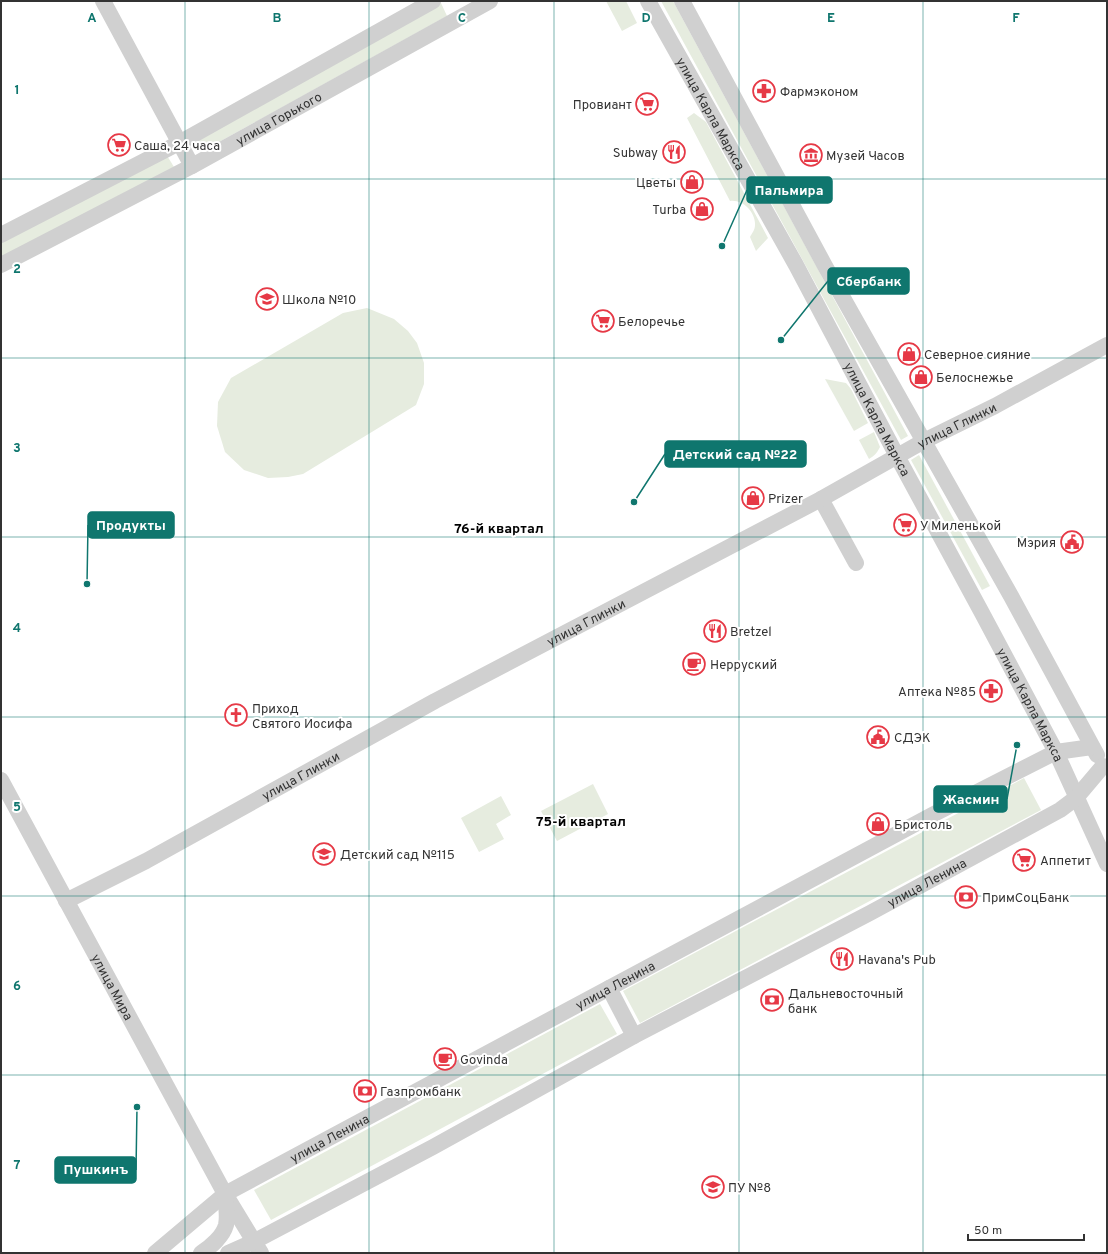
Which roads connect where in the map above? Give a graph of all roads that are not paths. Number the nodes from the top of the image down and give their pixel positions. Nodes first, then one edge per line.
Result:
1 (103, 1) edge
2 (433, 1) edge
3 (490, 1) edge
4 (648, 1) edge
5 (682, 1) edge
6 (468, 6) edge
7 (179, 143) junction
8 (192, 166) junction
9 (1, 235) edge
10 (1, 265) edge
11 (1107, 345) edge
12 (924, 441) junction
13 (897, 456) junction
14 (821, 499) junction
15 (856, 563) dead end
16 (1092, 747) junction
17 (1056, 752) junction
18 (1105, 769) edge
19 (1, 780) edge
20 (1076, 798) junction
21 (1104, 839) edge
22 (1107, 864) edge
23 (66, 901) junction
24 (609, 988) junction
25 (634, 1036) junction
26 (225, 1194) junction
27 (258, 1247) edge
28 (155, 1253) edge
29 (201, 1253) edge
30 (228, 1253) edge

1 - 7 street
2 - 7 street, улица Горького
3 - 6 street, улица Горького
4 - 13 street, улица Карла Маркса
5 - 12 street, улица Карла Маркса
6 - 8 street, улица Горького
7 - 8 street
7 - 9 street, улица Горького
8 - 10 street, улица Горького
11 - 12 street, улица Глинки
12 - 13 street, улица Глинки
12 - 16 street, улица Карла Маркса
13 - 14 street, улица Глинки
13 - 17 street, улица Карла Маркса
14 - 15 street
14 - 23 street, улица Глинки
16 - 17 street, улица Ленина
16 - 18 street, улица Карла Маркса
17 - 20 street, улица Карла Маркса
17 - 24 street, улица Ленина
18 - 20 street, улица Ленина
19 - 23 street, улица Мира
20 - 21 street, улица Карла Маркса
20 - 25 street, улица Ленина
21 - 22 street, улица Карла Маркса
23 - 26 street, улица Мира
24 - 25 street
24 - 26 street, улица Ленина
25 - 27 street, улица Ленина
26 - 27 street, улица Мира
26 - 28 street, улица Ленина
26 - 29 street, улица Мира
27 - 30 street, улица Ленина

